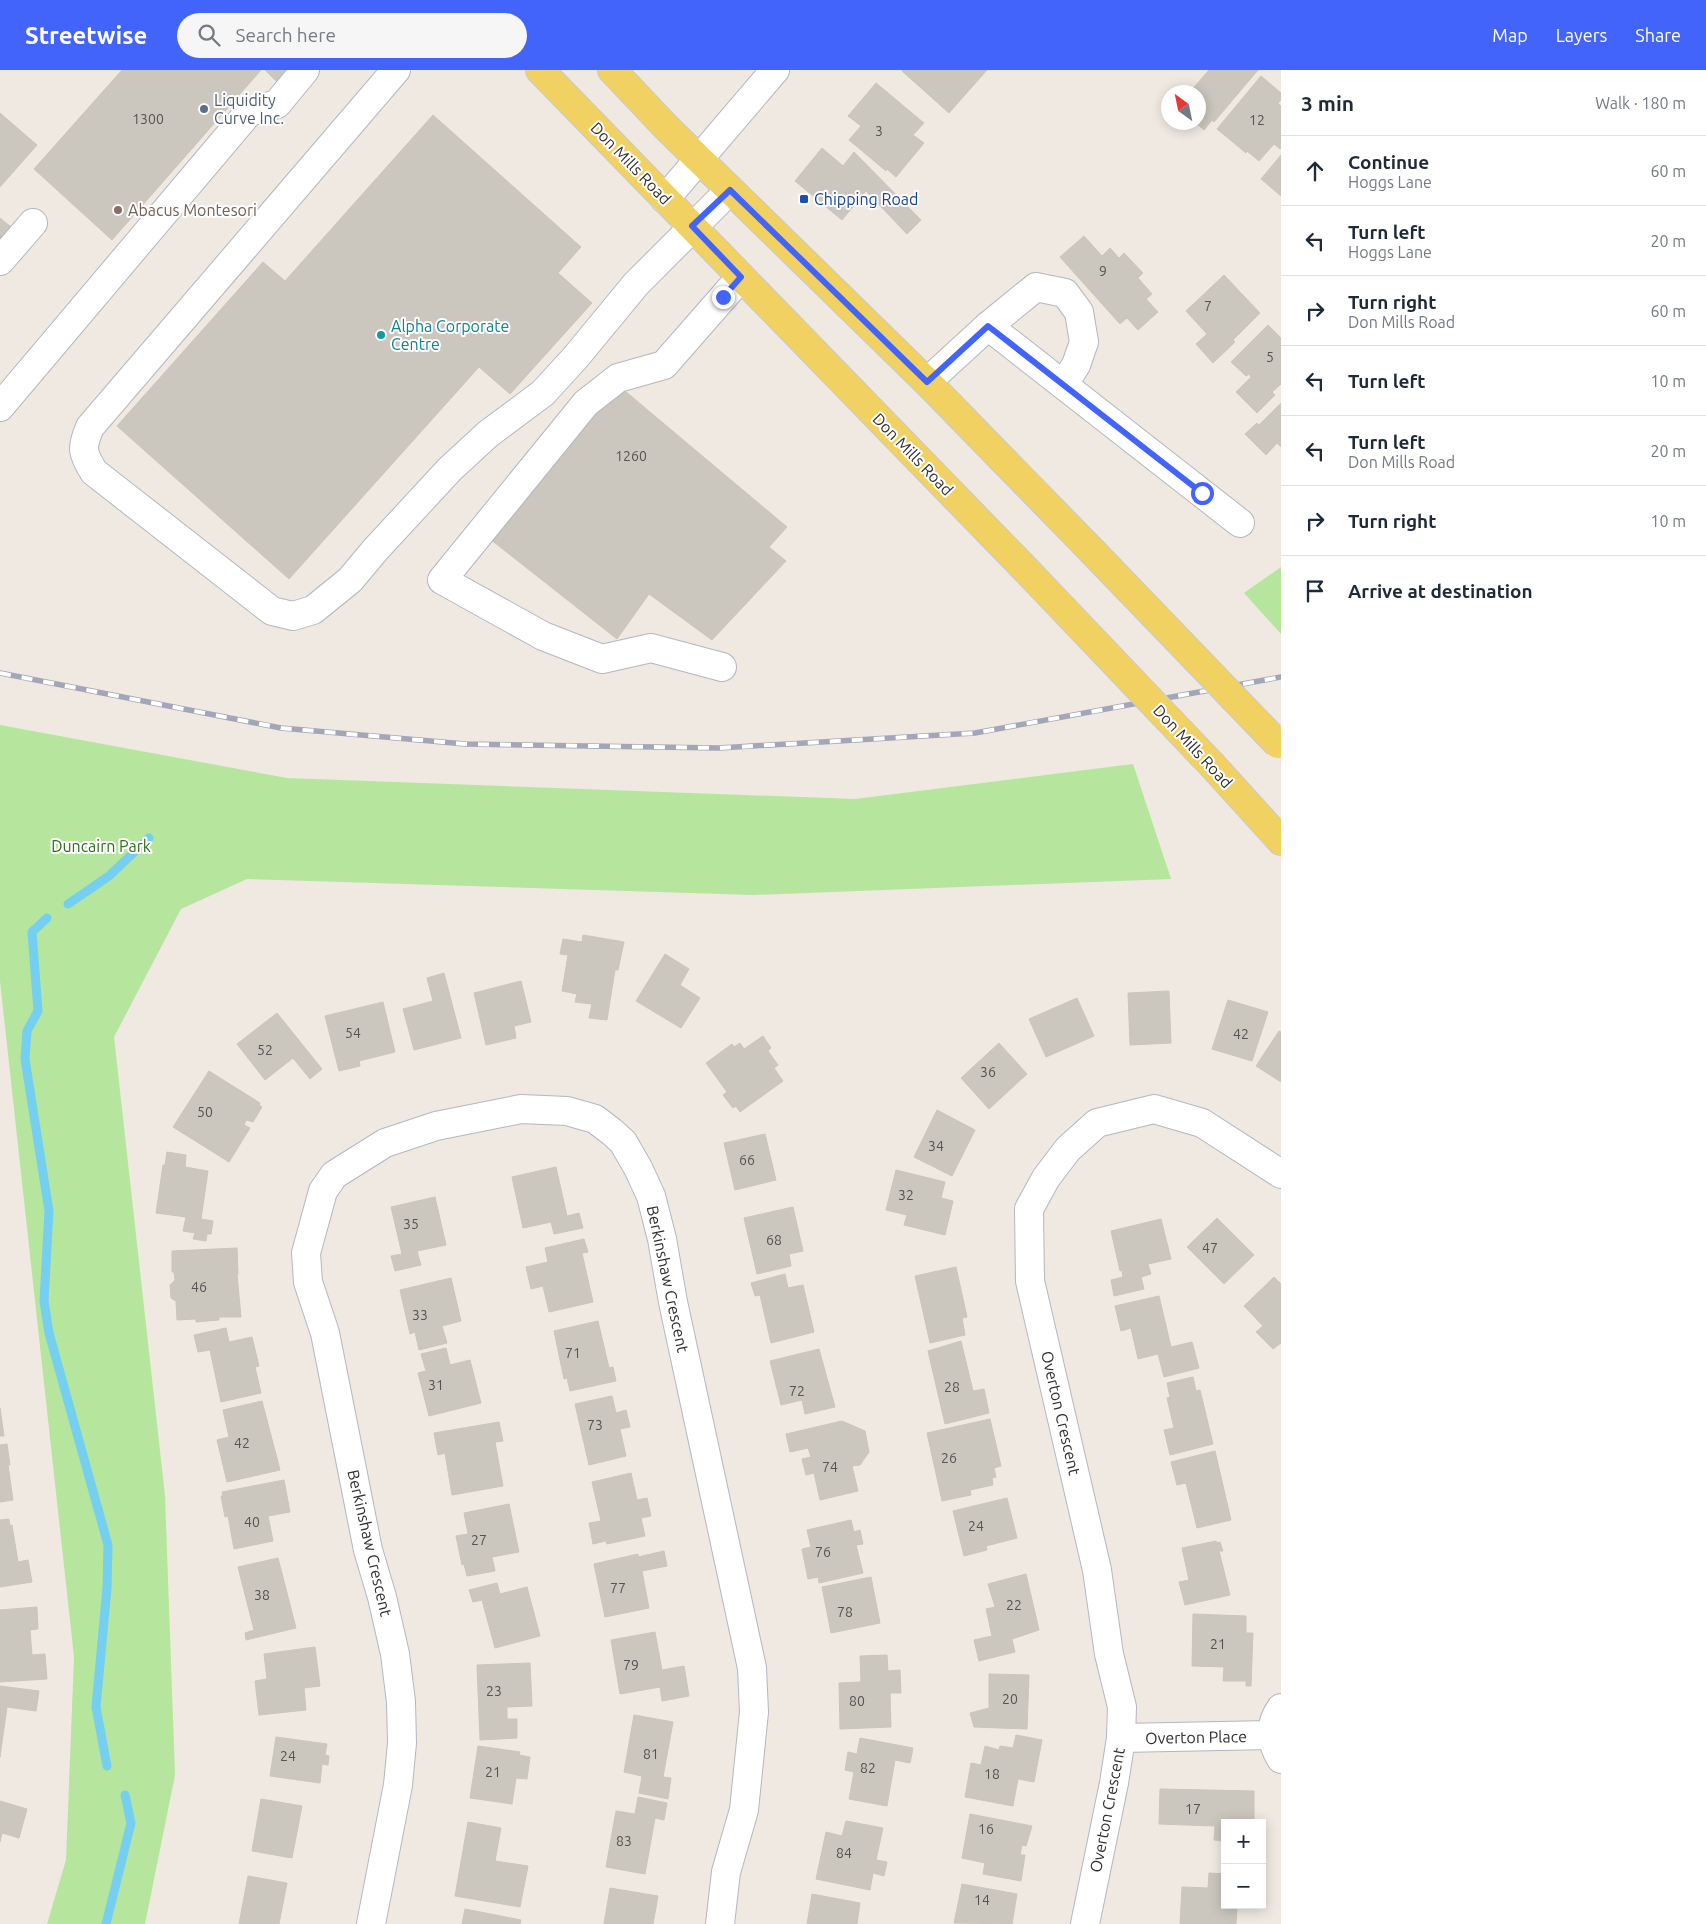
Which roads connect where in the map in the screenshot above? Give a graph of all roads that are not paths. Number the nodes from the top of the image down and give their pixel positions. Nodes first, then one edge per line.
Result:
1 (305, 70) edge
2 (396, 70) edge
3 (540, 70) edge
4 (612, 70) edge
5 (775, 70) edge
6 (699, 159) junction
7 (730, 190) junction
8 (665, 199) junction
9 (32, 223) dead end
10 (692, 226) junction
11 (0, 260) edge
12 (741, 277) junction
13 (988, 326) junction
14 (927, 382) junction
15 (1064, 384) junction
16 (0, 407) edge
17 (1240, 523) dead end
18 (722, 667) dead end
19 (1280, 746) edge
20 (1281, 841) edge
21 (1281, 1174) edge
22 (1281, 1708) edge
23 (1121, 1738) junction
24 (1276, 1747) edge
25 (371, 1924) edge
26 (720, 1924) edge
27 (1085, 1924) edge

1 - 16 street
2 - 10 street
3 - 8 main road, Don Mills Road
4 - 6 main road
5 - 6 street
6 - 7 main road
6 - 8 street
7 - 10 street
7 - 14 main road
8 - 10 main road, Don Mills Road
9 - 11 street
10 - 12 main road, Don Mills Road
12 - 18 street
12 - 20 main road, Don Mills Road, bridge
13 - 14 street
13 - 15 street
13 - 15 street
14 - 19 main road, bridge
15 - 17 street
21 - 23 street, Overton Crescent
22 - 24 street, Overton Place
23 - 24 street, Overton Place
23 - 27 street, Overton Crescent
25 - 26 street, Berkinshaw Crescent

